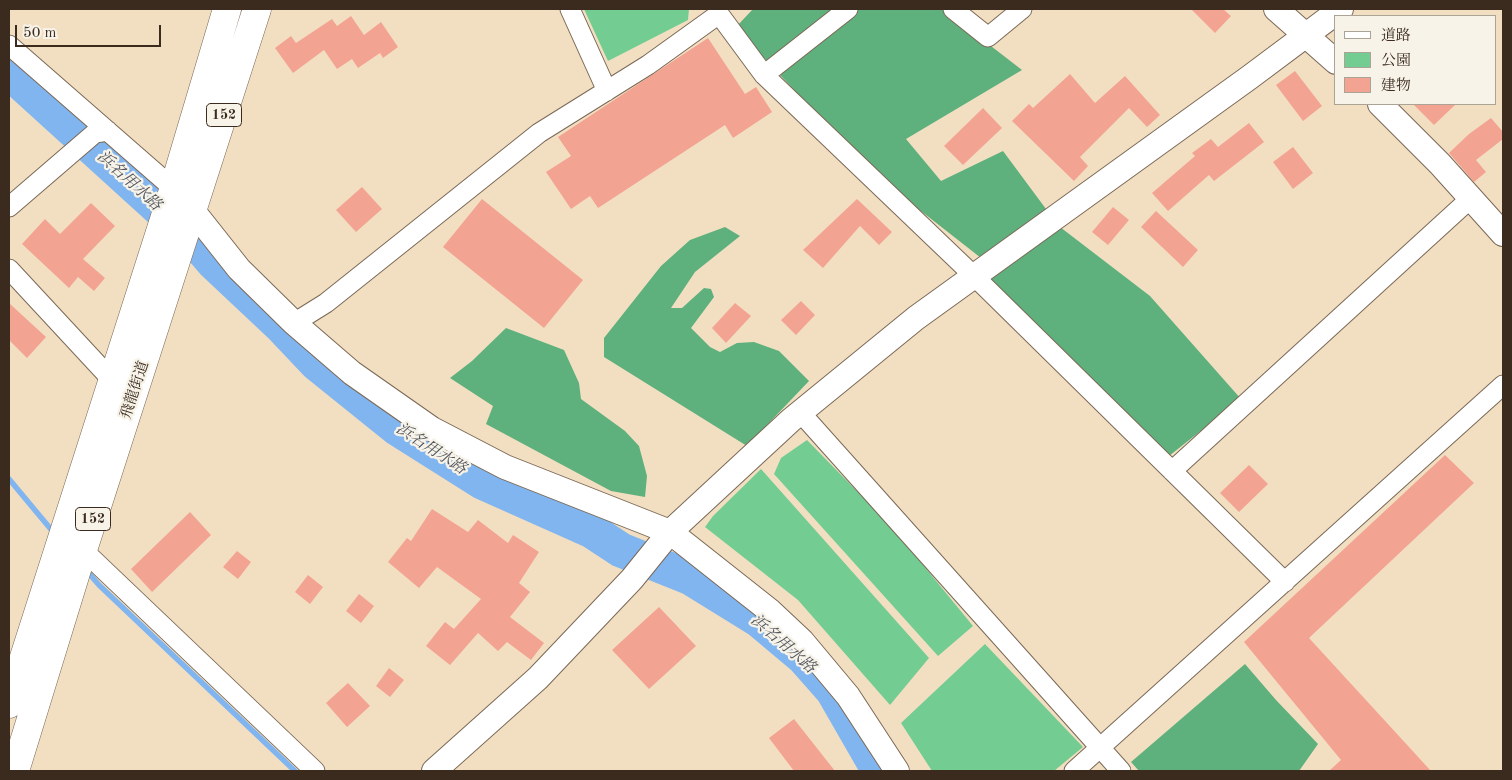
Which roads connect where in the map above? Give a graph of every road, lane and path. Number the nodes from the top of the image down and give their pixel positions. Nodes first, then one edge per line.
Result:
1 (227, 9) edge
2 (257, 9) edge
3 (570, 9) edge
4 (848, 9) edge
5 (953, 9) edge
6 (1022, 9) edge
7 (1276, 9) edge
8 (1341, 9) edge
9 (1305, 34) junction
10 (9, 45) edge
11 (1334, 60) edge
12 (764, 75) junction
13 (607, 91) junction
14 (1381, 105) edge
15 (102, 132) junction
16 (1471, 198) junction
17 (182, 206) junction
18 (9, 207) edge
19 (1503, 234) edge
20 (9, 269) edge
21 (974, 276) junction
22 (294, 323) junction
23 (112, 380) junction
24 (1503, 385) edge
25 (800, 412) junction
26 (1172, 471) junction
27 (664, 540) junction
28 (83, 550) junction
29 (1285, 582) junction
30 (10, 698) edge
31 (1101, 747) junction
32 (15, 771) edge
33 (315, 771) edge
34 (434, 771) edge
35 (897, 771) edge
36 (1074, 771) edge
37 (1121, 771) edge

1 - 17 highway, 飛龍街道 / 152
2 - 17 highway, 飛龍街道 / 152
3 - 13 street
4 - 12 street
5 - 6 street
7 - 9 street
8 - 9 street
9 - 11 street
9 - 21 street
10 - 15 street
12 - 13 street
12 - 21 street
13 - 22 street
14 - 16 street
15 - 17 street
15 - 18 street
16 - 19 street
16 - 26 street
17 - 22 street
17 - 23 highway, 飛龍街道 / 152
17 - 28 highway, 飛龍街道 / 152
20 - 23 street
21 - 25 street
21 - 26 street
22 - 27 street
23 - 30 highway, 飛龍街道 / 152
24 - 29 street
25 - 27 street
25 - 31 street
26 - 29 street
27 - 34 street
27 - 35 street
28 - 32 highway, 飛龍街道 / 152
28 - 33 street
29 - 31 street
31 - 36 street
31 - 37 street

